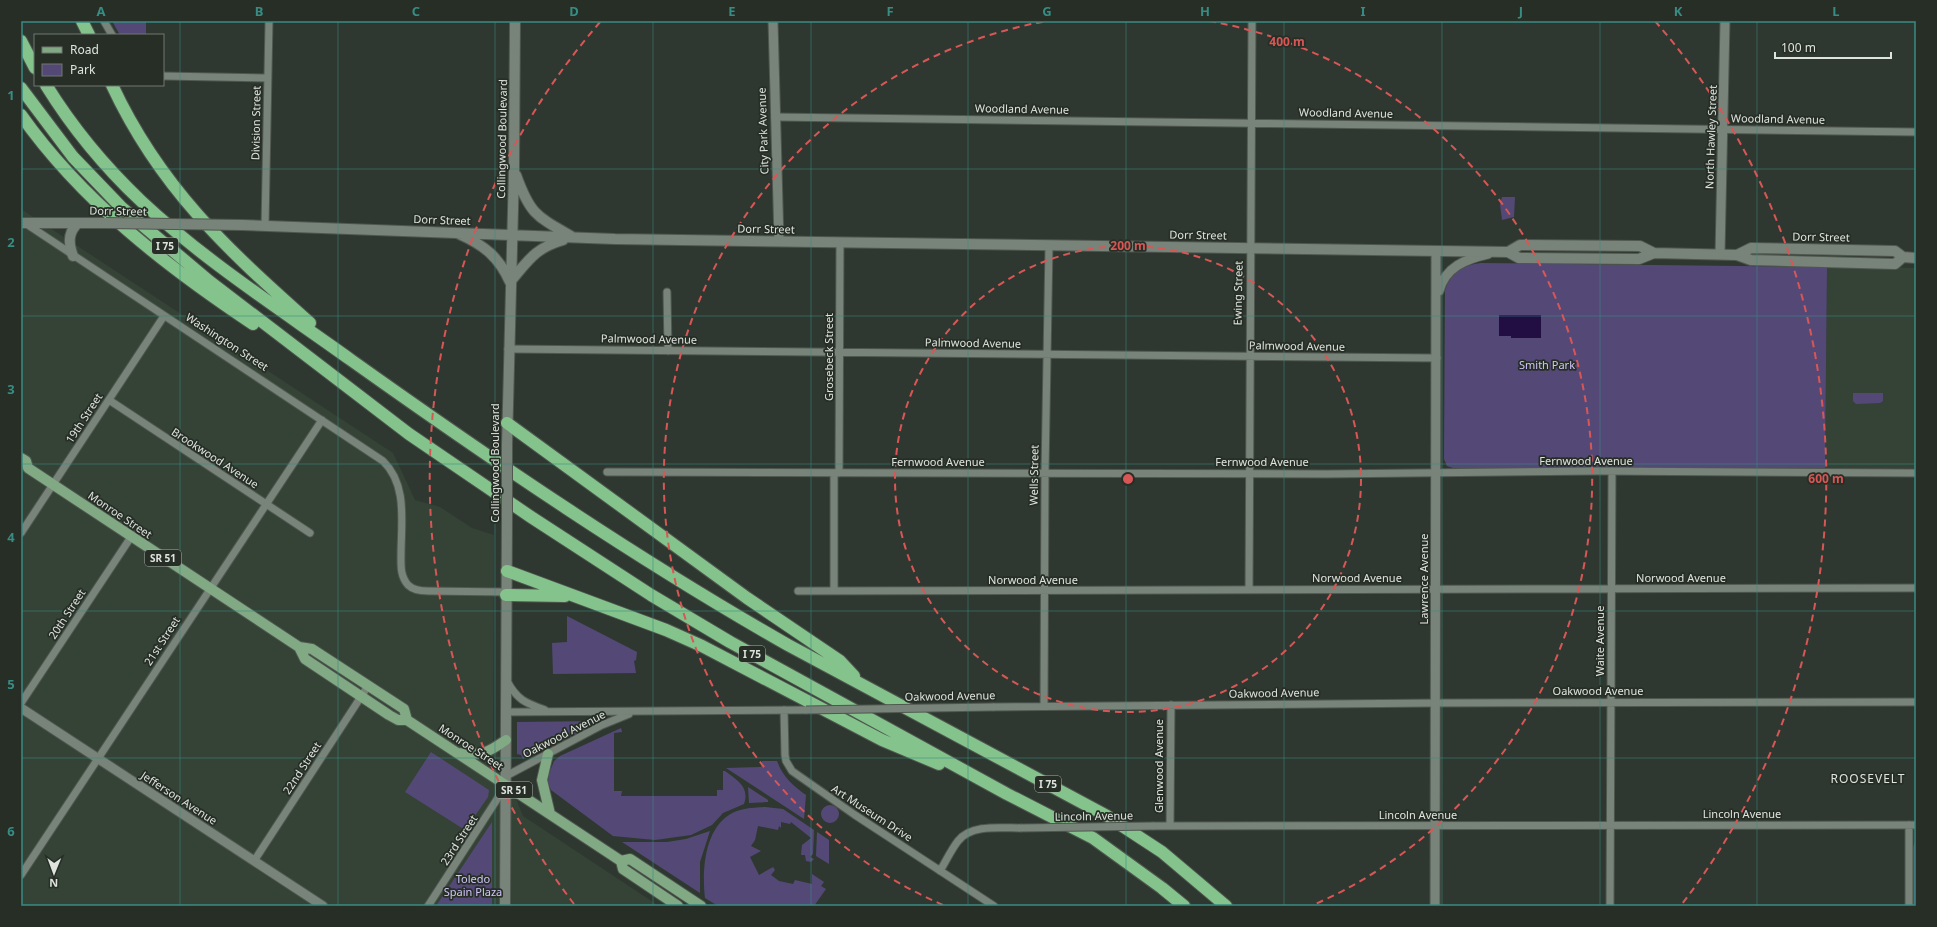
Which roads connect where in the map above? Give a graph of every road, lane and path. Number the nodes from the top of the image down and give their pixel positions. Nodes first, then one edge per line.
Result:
1 (82, 21) edge
2 (104, 21) edge
3 (269, 21) edge
4 (515, 21) edge
5 (773, 21) edge
6 (1252, 21) edge
7 (1725, 21) edge
8 (88, 34) edge
9 (111, 34) edge
10 (21, 41) edge
11 (34, 66) edge
12 (164, 76) edge
13 (268, 78) junction
14 (47, 86) edge
15 (113, 86) edge
16 (21, 88) edge
17 (21, 115) edge
18 (775, 117) junction
19 (1251, 123) junction
20 (1724, 129) junction
21 (1916, 132) edge
22 (514, 170) junction
23 (22, 221) edge
24 (78, 222) junction
25 (265, 226) junction
26 (456, 232) junction
27 (512, 235) junction
28 (572, 237) junction
29 (779, 241) junction
30 (840, 242) junction
31 (1049, 245) junction
32 (1250, 248) junction
33 (1436, 251) junction
34 (1496, 252) junction
35 (1720, 254) junction
36 (73, 256) junction
37 (1916, 258) edge
38 (510, 282) junction
39 (667, 292) dead end
40 (1437, 300) junction
41 (164, 316) junction
42 (508, 349) junction
43 (668, 350) junction
44 (840, 352) junction
45 (1048, 354) junction
46 (346, 356) junction
47 (1249, 356) junction
48 (1437, 358) junction
49 (334, 378) junction
50 (109, 400) junction
51 (322, 420) junction
52 (507, 423) junction
53 (21, 458) edge
54 (25, 469) edge
55 (1612, 471) junction
56 (607, 472) dead end
57 (1045, 472) junction
58 (1436, 472) junction
59 (837, 473) junction
60 (1248, 473) junction
61 (1916, 473) edge
62 (53, 485) junction
63 (266, 504) junction
64 (21, 533) edge
65 (310, 533) dead end
66 (131, 537) junction
67 (507, 571) junction
68 (1436, 588) junction
69 (1916, 588) edge
70 (210, 589) junction
71 (1612, 589) junction
72 (1249, 590) junction
73 (798, 591) dead end
74 (834, 591) junction
75 (1044, 591) junction
76 (506, 594) junction
77 (574, 596) junction
78 (299, 647) junction
79 (506, 680) junction
80 (858, 681) junction
81 (368, 686) junction
82 (362, 696) junction
83 (1611, 702) junction
84 (1916, 702) edge
85 (1436, 703) junction
86 (21, 704) edge
87 (1171, 705) junction
88 (1044, 706) junction
89 (21, 708) edge
90 (784, 710) junction
91 (506, 712) junction
92 (551, 712) junction
93 (632, 712) junction
94 (407, 720) junction
95 (506, 740) junction
96 (458, 753) junction
97 (548, 754) junction
98 (98, 759) junction
99 (506, 780) junction
100 (1007, 794) junction
101 (550, 814) junction
102 (1913, 825) edge
103 (1170, 826) junction
104 (1435, 826) junction
105 (1610, 826) junction
106 (621, 861) junction
107 (254, 862) junction
108 (940, 870) junction
109 (21, 875) edge
110 (323, 906) edge
111 (428, 906) edge
112 (505, 906) edge
113 (678, 906) edge
114 (702, 906) edge
115 (994, 906) edge
116 (1184, 906) edge
117 (1226, 906) edge
118 (1435, 906) edge
119 (1610, 906) edge
120 (1909, 906) edge

1 - 8 highway
2 - 9 street
3 - 13 street, Division Street
4 - 22 main road, Collingwood Boulevard
5 - 18 street, City Park Avenue
6 - 19 street, Ewing Street
7 - 20 street, North Hawley Street
10 - 11 highway
12 - 13 street
13 - 25 street, Division Street
14 - 46 highway, I 75
15 - 46 highway
16 - 49 highway, I 75
17 - 49 highway
18 - 19 street, Woodland Avenue
18 - 29 street, City Park Avenue
19 - 20 street, Woodland Avenue
19 - 32 street, Ewing Street
20 - 21 street, Woodland Avenue
20 - 35 street, North Hawley Street
22 - 27 main road, Collingwood Boulevard
22 - 28 main road
23 - 24 main road, Dorr Street
23 - 36 street, Washington Street
24 - 25 main road, Dorr Street, bridge
24 - 36 main road
25 - 26 main road, Dorr Street
26 - 27 main road, Dorr Street
26 - 38 main road
27 - 28 main road, Dorr Street
27 - 38 main road, Collingwood Boulevard
28 - 29 main road, Dorr Street
28 - 38 main road
29 - 30 main road, Dorr Street
30 - 31 main road, Dorr Street
30 - 44 street, Grosebeck Street
31 - 32 main road, Dorr Street
31 - 45 street, Wells Street
32 - 33 main road, Dorr Street
32 - 47 street, Ewing Street
33 - 34 main road, Dorr Street
33 - 40 street, Lawrence Avenue
34 - 35 main road, Dorr Street
34 - 40 street
35 - 37 main road, Dorr Street
36 - 41 street, Washington Street
38 - 42 main road, Collingwood Boulevard
39 - 43 street
40 - 48 street, Lawrence Avenue
41 - 50 street, 19th Street
41 - 51 street, Washington Street
42 - 43 street, Palmwood Avenue
42 - 52 main road, Collingwood Boulevard
43 - 44 street, Palmwood Avenue
44 - 45 street, Palmwood Avenue
44 - 59 street, Grosebeck Street
45 - 47 street, Palmwood Avenue
45 - 57 street, Wells Street
46 - 80 highway, I 75
47 - 48 street, Palmwood Avenue
47 - 60 street, Ewing Street
48 - 58 street, Lawrence Avenue
49 - 100 highway, I 75
50 - 62 street, 19th Street
50 - 63 street, Brookwood Avenue
51 - 63 street, 21st Street
51 - 76 street, Washington Street
52 - 67 main road, Collingwood Boulevard, bridge
52 - 80 highway
53 - 54 main road, Monroe Street / SR 51
54 - 62 main road, Monroe Street / SR 51
55 - 58 street, Fernwood Avenue
55 - 61 street, Fernwood Avenue
55 - 71 street, Waite Avenue
56 - 59 street, Fernwood Avenue
57 - 59 street, Fernwood Avenue
57 - 60 street, Fernwood Avenue
57 - 75 street, Wells Street
58 - 60 street, Fernwood Avenue
58 - 68 street, Lawrence Avenue
59 - 74 street, Grosebeck Street
60 - 72 street, Ewing Street
62 - 64 street, 19th Street
62 - 66 main road, Monroe Street / SR 51
63 - 65 street, Brookwood Avenue
63 - 70 street, 21st Street
66 - 70 main road, Monroe Street / SR 51
66 - 86 street, 20th Street
67 - 76 main road, Collingwood Boulevard
67 - 77 highway
68 - 71 street, Norwood Avenue
68 - 72 street, Norwood Avenue
68 - 85 street, Lawrence Avenue
69 - 71 street, Norwood Avenue
70 - 78 main road, Monroe Street / SR 51
70 - 98 street, 21st Street
71 - 83 street, Waite Avenue
72 - 75 street, Norwood Avenue
73 - 74 street, Norwood Avenue
74 - 75 street, Norwood Avenue
75 - 88 street, Wells Street
76 - 77 highway
76 - 79 main road, Collingwood Boulevard
77 - 100 highway
78 - 81 main road, Monroe Street / SR 51
78 - 82 main road, Monroe Street / SR 51
79 - 91 main road, Collingwood Boulevard
79 - 92 street, Oakwood Avenue
80 - 117 highway, I 75
81 - 82 street, 22nd Street
81 - 94 main road, Monroe Street / SR 51
82 - 94 main road, Monroe Street / SR 51
82 - 107 street, 22nd Street
83 - 84 street, Oakwood Avenue
83 - 85 street, Oakwood Avenue
83 - 105 street, Waite Avenue
85 - 87 street, Oakwood Avenue
85 - 104 street, Lawrence Avenue
87 - 88 street, Oakwood Avenue
87 - 103 street, Glenwood Avenue
88 - 90 street, Oakwood Avenue, bridge
89 - 98 street, Jefferson Avenue
90 - 93 street, Oakwood Avenue
90 - 108 street, Art Museum Drive
91 - 92 street, Oakwood Avenue
91 - 95 main road, Collingwood Boulevard
92 - 93 street, Oakwood Avenue
93 - 97 street, Oakwood Avenue
94 - 96 main road, Monroe Street / SR 51
95 - 96 main road
95 - 99 main road, Collingwood Boulevard
96 - 99 main road, Monroe Street / SR 51
97 - 99 street, Oakwood Avenue
97 - 101 main road
98 - 107 street, Jefferson Avenue
98 - 109 street, 21st Street
99 - 101 main road, Monroe Street / SR 51
99 - 111 street, 23rd Street
99 - 112 main road, Collingwood Boulevard
100 - 116 highway, I 75
101 - 106 main road, Monroe Street / SR 51
102 - 105 street, Lincoln Avenue
102 - 120 street
103 - 104 street, Lincoln Avenue
103 - 108 street, Lincoln Avenue, bridge
104 - 105 street, Lincoln Avenue
104 - 118 street, Lawrence Avenue
105 - 119 street, Waite Avenue
106 - 113 main road, Monroe Street / SR 51
106 - 114 main road, Monroe Street / SR 51
107 - 110 street, Jefferson Avenue
108 - 115 street, Art Museum Drive

